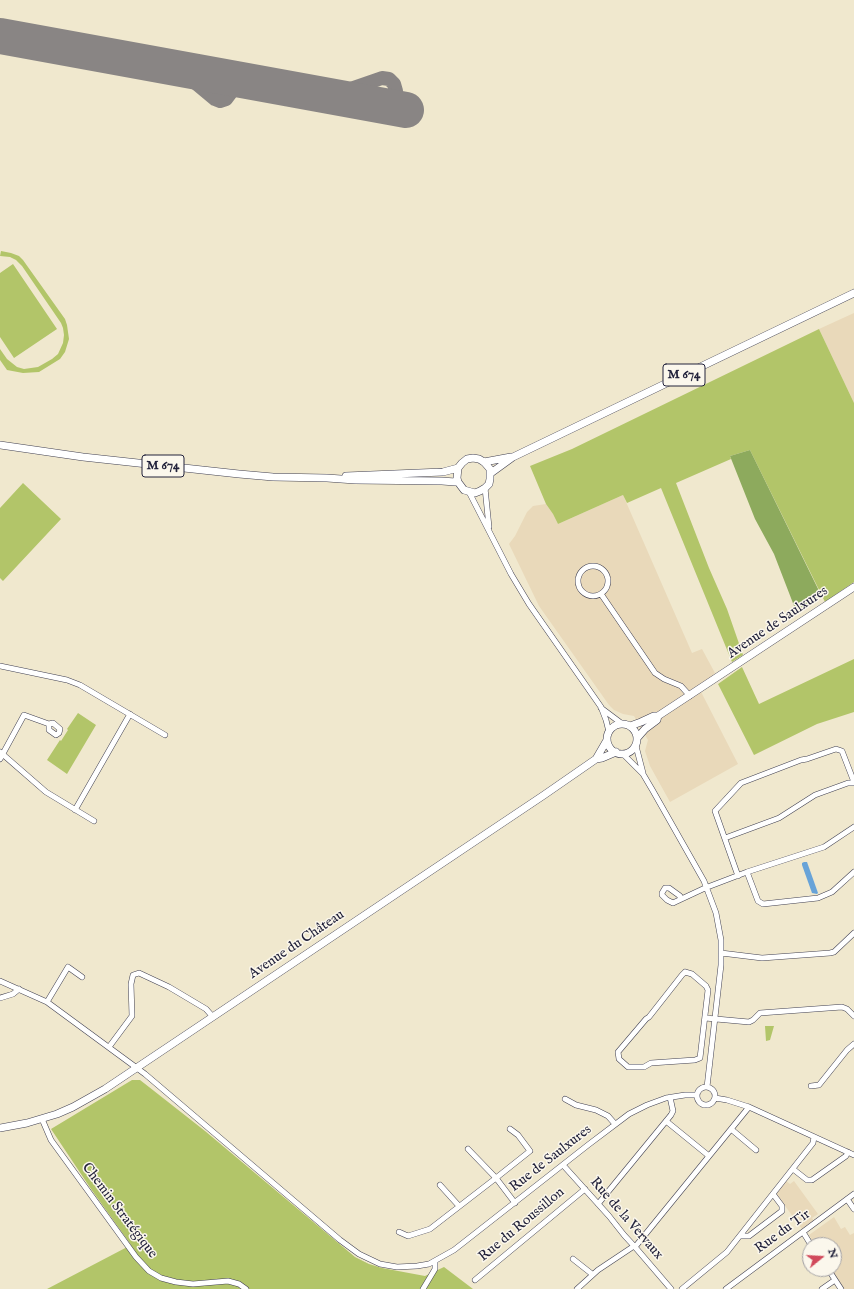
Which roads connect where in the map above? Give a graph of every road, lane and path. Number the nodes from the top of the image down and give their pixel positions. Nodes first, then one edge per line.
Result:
1 (854, 293) edge
2 (0, 445) edge
3 (513, 457) junction
4 (484, 462) junction
5 (458, 468) junction
6 (491, 473) junction
7 (327, 478) junction
8 (458, 482) junction
9 (485, 488) junction
10 (469, 492) junction
11 (489, 530) junction
12 (854, 588) edge
13 (601, 594) junction
14 (0, 666) edge
15 (690, 696) junction
16 (600, 707) junction
17 (130, 714) junction
18 (658, 716) junction
19 (621, 723) junction
20 (49, 724) dead end
21 (630, 726) junction
22 (609, 732) junction
23 (165, 735) dead end
24 (638, 737) junction
25 (607, 740) junction
26 (636, 746) junction
27 (616, 752) junction
28 (623, 754) junction
29 (1, 755) edge
30 (596, 758) junction
31 (643, 774) junction
32 (854, 783) edge
33 (75, 810) junction
34 (94, 821) dead end
35 (854, 827) edge
36 (725, 838) junction
37 (747, 872) junction
38 (854, 872) edge
39 (738, 876) junction
40 (708, 887) junction
41 (680, 899) dead end
42 (854, 932) edge
43 (721, 953) junction
44 (82, 978) dead end
45 (0, 981) edge
46 (19, 989) junction
47 (0, 998) edge
48 (47, 1002) junction
49 (854, 1016) edge
50 (213, 1017) junction
51 (705, 1018) junction
52 (715, 1019) junction
53 (854, 1044) edge
54 (109, 1047) junction
55 (136, 1068) junction
56 (811, 1086) dead end
57 (707, 1087) junction
58 (697, 1095) junction
59 (670, 1097) junction
60 (715, 1098) junction
61 (565, 1099) dead end
62 (749, 1107) junction
63 (42, 1119) junction
64 (666, 1121) junction
65 (615, 1124) junction
66 (0, 1128) edge
67 (510, 1129) dead end
68 (731, 1129) junction
69 (814, 1137) junction
70 (468, 1149) dead end
71 (756, 1150) dead end
72 (848, 1152) junction
73 (854, 1155) edge
74 (709, 1156) junction
75 (563, 1165) junction
76 (793, 1168) junction
77 (496, 1178) junction
78 (440, 1185) dead end
79 (585, 1189) junction
80 (773, 1194) junction
81 (854, 1194) edge
82 (847, 1199) junction
83 (515, 1203) junction
84 (598, 1204) junction
85 (459, 1206) junction
86 (854, 1209) edge
87 (399, 1232) dead end
88 (803, 1232) junction
89 (740, 1236) junction
90 (806, 1237) edge
91 (635, 1247) junction
92 (573, 1259) dead end
93 (432, 1263) junction
94 (592, 1274) junction
95 (833, 1277) edge
96 (475, 1280) dead end
97 (835, 1280) junction
98 (668, 1288) edge
99 (246, 1289) edge
100 (423, 1289) edge
101 (577, 1289) edge
102 (682, 1289) edge
103 (726, 1289) edge
104 (822, 1289) edge
105 (841, 1289) edge

1 - 3 main road, M 674
2 - 7 main road, M 674
3 - 4 main road, M 674
3 - 6 main road, M 674
4 - 5 main road
4 - 6 main road
5 - 7 main road, M 674
5 - 8 main road
6 - 9 main road
7 - 8 main road, M 674
8 - 10 main road
9 - 10 main road
9 - 11 street
10 - 11 street
11 - 16 street
12 - 15 main road, Avenue de Saulxures
13 - 13 street
13 - 15 street
14 - 17 street
15 - 18 main road
16 - 19 street
16 - 22 street
17 - 23 street
17 - 33 street
18 - 21 main road
18 - 24 main road
19 - 21 main road
19 - 22 main road
20 - 29 street
21 - 24 main road
22 - 25 main road
24 - 26 main road
25 - 27 main road
25 - 30 main road, Avenue du Château
26 - 28 main road
26 - 31 street
27 - 28 main road
27 - 30 main road, Avenue du Château
28 - 31 street
29 - 33 street
30 - 50 main road, Avenue du Château
31 - 40 street
32 - 36 street
32 - 36 street
33 - 34 street
35 - 37 street
36 - 39 street
37 - 38 street
37 - 39 street
39 - 40 street
40 - 41 street
40 - 43 street
42 - 43 street
43 - 52 street
44 - 48 street
45 - 46 street
46 - 47 street
46 - 48 street
48 - 54 street
49 - 52 street
50 - 54 street
50 - 55 main road, Avenue du Château
51 - 51 street
51 - 52 street
52 - 57 street
53 - 56 street
54 - 55 street
55 - 63 main road, Avenue du Château
55 - 93 street
57 - 58 street
57 - 60 street
58 - 59 street, Rue de Saulxures
58 - 60 street
59 - 64 street
59 - 65 street, Rue de Saulxures
60 - 62 street
61 - 65 street
62 - 68 street
62 - 69 street
63 - 66 main road, Avenue du Château
63 - 99 street, Chemin Stratégique
64 - 74 street
64 - 84 street
65 - 75 street, Rue de Saulxures
67 - 77 street
68 - 71 street
68 - 74 street
69 - 72 street
69 - 76 street
70 - 77 street
72 - 73 street
72 - 76 street
74 - 91 street
75 - 79 street, Rue de la Vervaux
75 - 83 street, Rue de Saulxures
76 - 80 street
77 - 83 street
77 - 85 street
78 - 85 street
79 - 84 street, Rue de la Vervaux
79 - 96 street, Rue du Roussillon
80 - 89 street
80 - 89 street
81 - 82 street, Rue du Tir
82 - 86 street
82 - 88 street, Rue du Tir
83 - 93 street, Rue de Saulxures
84 - 91 street, Rue de la Vervaux
85 - 87 street
88 - 90 street
88 - 103 street, Rue du Tir
89 - 102 street
91 - 94 street
91 - 98 street, Rue de la Vervaux
92 - 94 street
93 - 100 street
94 - 101 street
95 - 97 street
97 - 104 street
97 - 105 street

